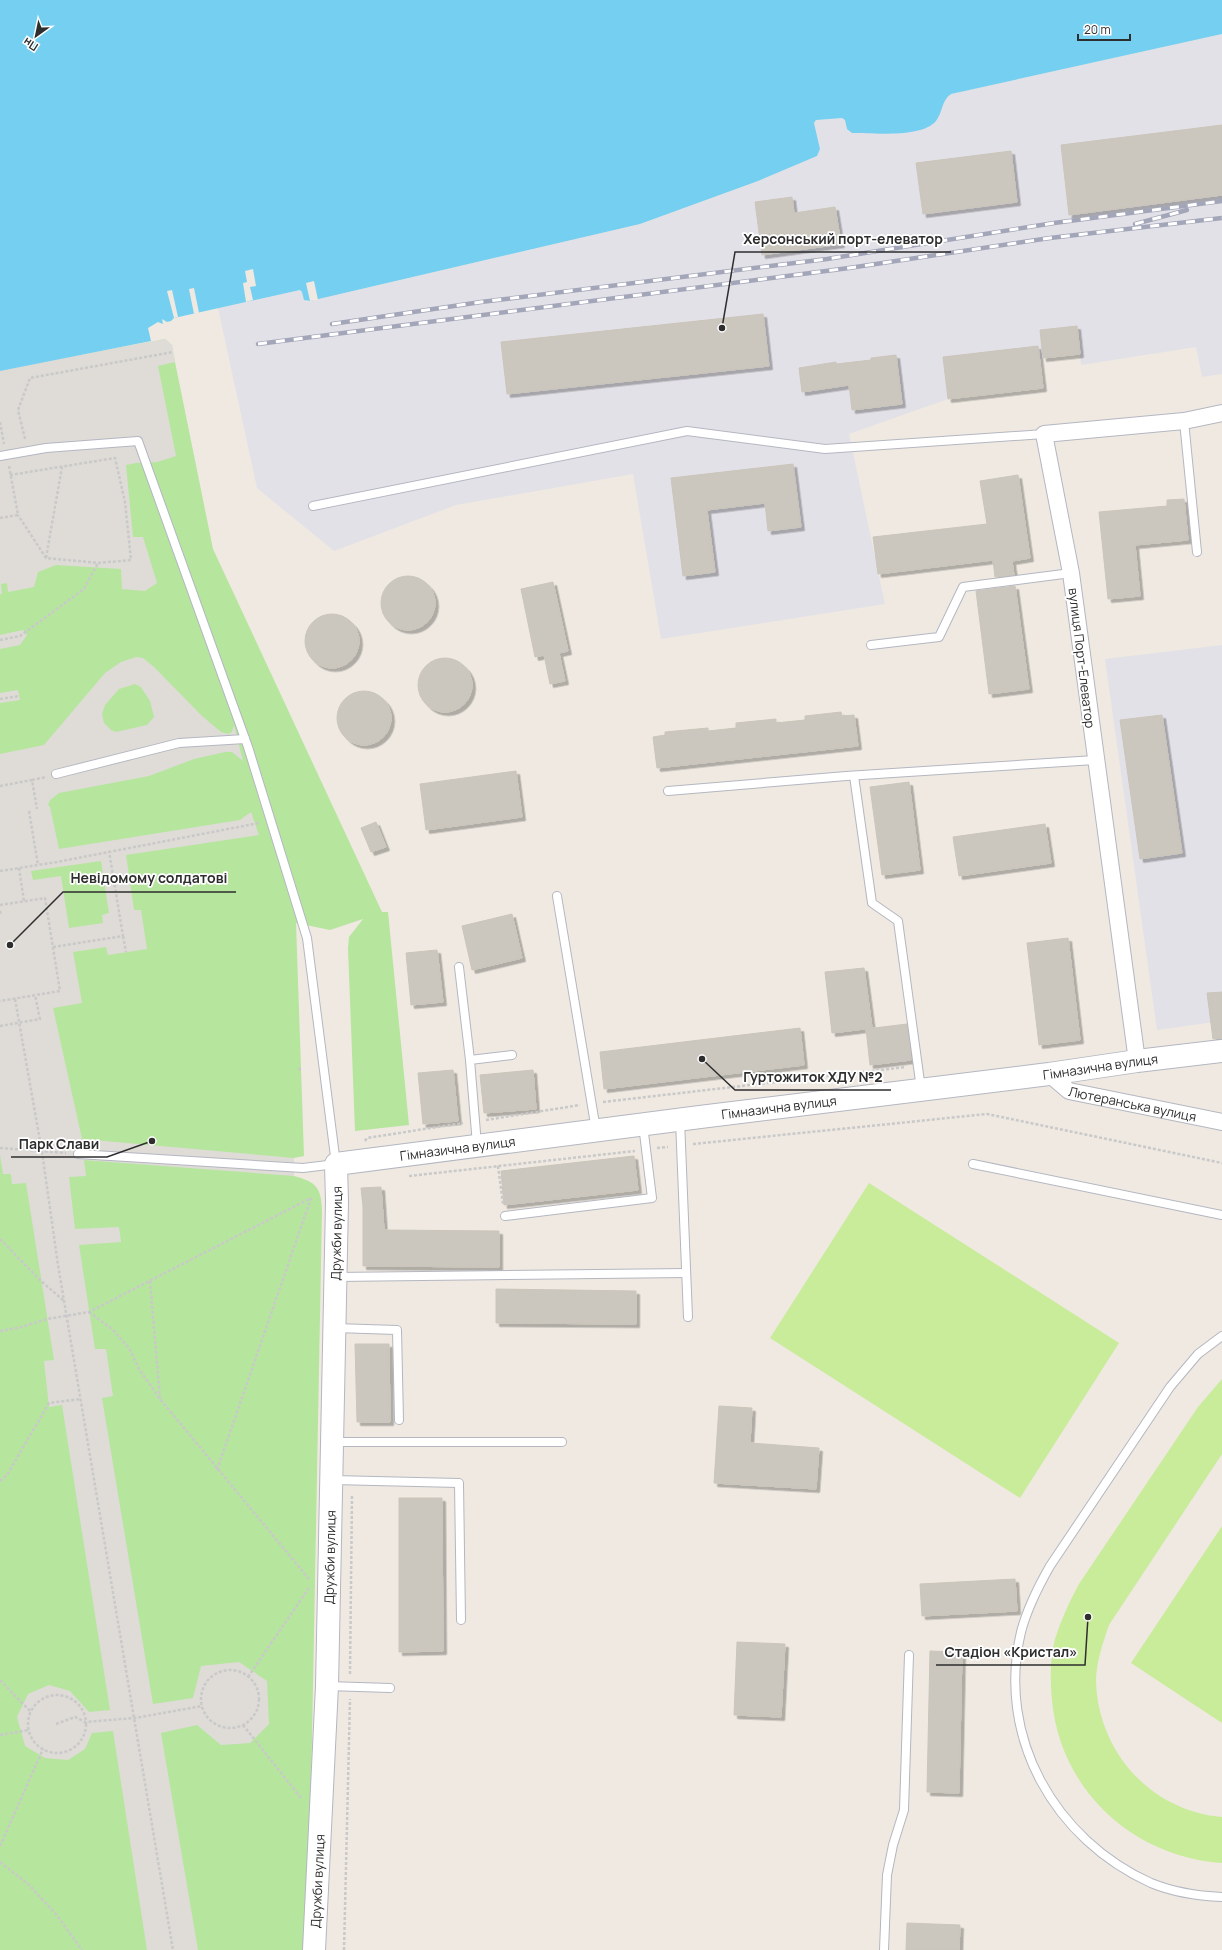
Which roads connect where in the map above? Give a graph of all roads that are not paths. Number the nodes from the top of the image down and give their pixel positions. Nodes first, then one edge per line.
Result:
1 (1222, 413) edge
2 (1184, 421) junction
3 (1044, 434) junction
4 (3, 456) edge
5 (313, 506) dead end
6 (1197, 552) dead end
7 (1071, 573) junction
8 (871, 645) dead end
9 (245, 739) junction
10 (1095, 760) junction
11 (56, 774) dead end
12 (854, 776) junction
13 (668, 791) dead end
14 (558, 896) dead end
15 (459, 967) dead end
16 (1222, 1051) edge
17 (512, 1055) dead end
18 (470, 1060) junction
19 (1137, 1061) junction
20 (1049, 1074) junction
21 (920, 1081) junction
22 (680, 1119) junction
23 (1222, 1122) edge
24 (643, 1124) junction
25 (596, 1130) junction
26 (478, 1146) junction
27 (78, 1154) road end
28 (336, 1164) junction
29 (973, 1164) dead end
30 (1222, 1215) edge
31 (505, 1216) road end
32 (686, 1273) junction
33 (335, 1277) junction
34 (688, 1317) dead end
35 (334, 1328) junction
36 (1222, 1336) edge
37 (399, 1420) dead end
38 (332, 1442) junction
39 (562, 1442) dead end
40 (332, 1480) junction
41 (461, 1620) dead end
42 (909, 1654) dead end
43 (327, 1686) junction
44 (390, 1688) dead end
45 (1222, 1897) edge
46 (314, 1950) edge
47 (884, 1950) edge

1 - 2 street
2 - 3 street
2 - 6 lane
3 - 5 lane
3 - 7 street, вулиця Порт-Елеватор
4 - 9 lane
7 - 8 lane
7 - 10 street, вулиця Порт-Елеватор
9 - 11 lane
9 - 28 lane
10 - 12 lane
10 - 19 street, вулиця Порт-Елеватор
12 - 13 lane
12 - 21 lane
14 - 25 lane
15 - 18 lane
16 - 19 street, Гімназична вулиця
17 - 18 lane
18 - 26 lane
19 - 20 street, Гімназична вулиця
20 - 21 street, Гімназична вулиця
20 - 23 street, Лютеранська вулиця
21 - 22 street, Гімназична вулиця
22 - 24 street, Гімназична вулиця
22 - 32 lane
24 - 25 street, Гімназична вулиця
24 - 31 lane
25 - 26 street, Гімназична вулиця
26 - 28 street, Гімназична вулиця
27 - 28 lane
28 - 33 street, Дружби вулиця
29 - 30 lane
32 - 33 lane
32 - 34 lane
33 - 35 street, Дружби вулиця
35 - 37 lane
35 - 38 street, Дружби вулиця
36 - 45 lane
38 - 39 lane
38 - 40 street, Дружби вулиця
40 - 41 lane
40 - 43 street, Дружби вулиця
42 - 47 lane
43 - 44 lane
43 - 46 street, Дружби вулиця

